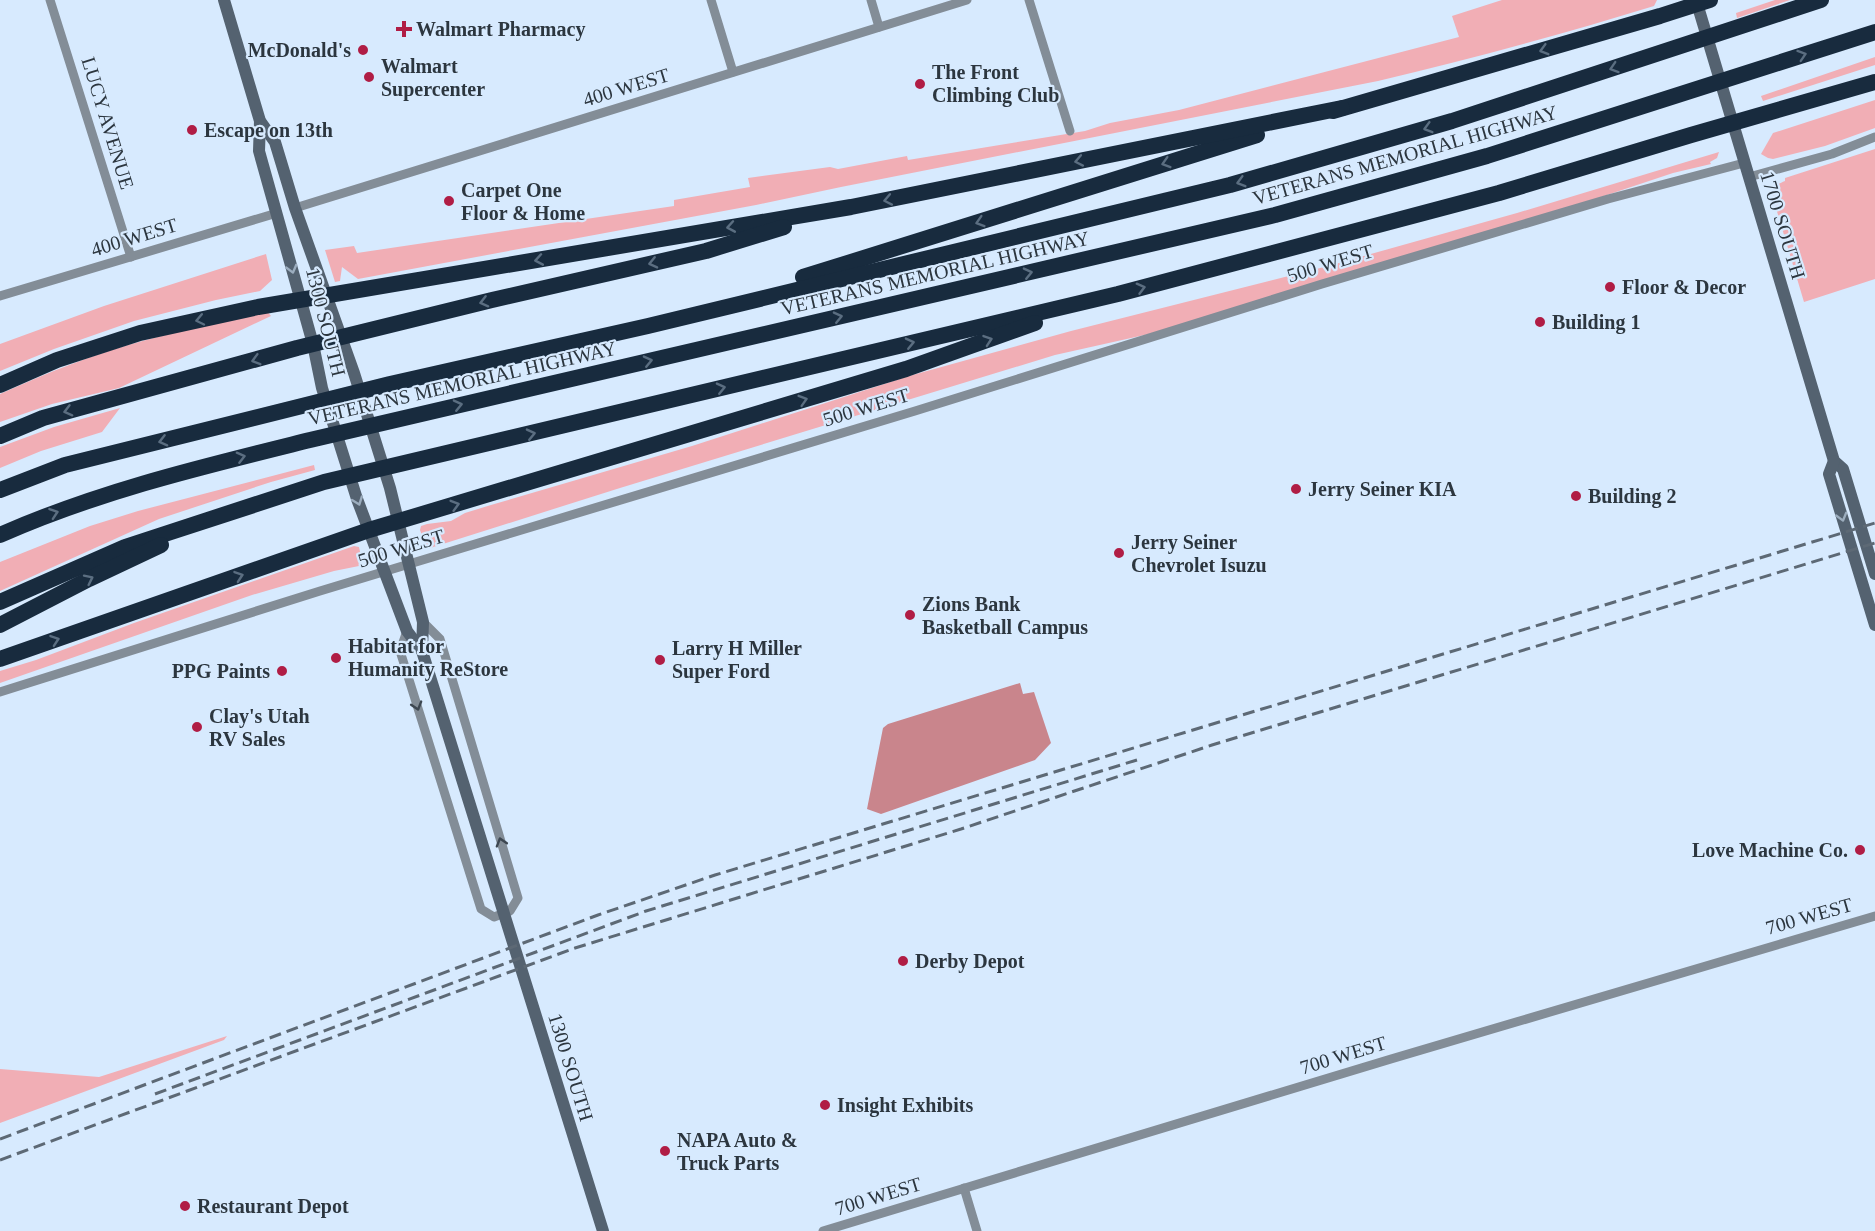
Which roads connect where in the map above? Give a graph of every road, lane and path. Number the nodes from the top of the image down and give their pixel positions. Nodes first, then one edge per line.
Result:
1 (50, 0) edge
2 (224, 0) edge
3 (711, 0) edge
4 (871, 0) edge
5 (967, 0) edge
6 (1029, 0) edge
7 (1696, 0) edge
8 (1710, 0) edge
9 (1821, 0) edge
10 (879, 27) junction
11 (1875, 32) edge
12 (733, 72) junction
13 (1875, 74) edge
14 (1875, 82) edge
15 (1342, 108) junction
16 (1757, 115) junction
17 (260, 121) junction
18 (1070, 131) dead end
19 (259, 137) junction
20 (1875, 137) edge
21 (1744, 163) junction
22 (1749, 177) junction
23 (851, 207) junction
24 (295, 208) junction
25 (277, 213) junction
26 (130, 257) junction
27 (1118, 294) junction
28 (0, 296) edge
29 (648, 326) junction
30 (341, 338) junction
31 (313, 344) junction
32 (0, 385) edge
33 (0, 436) edge
34 (1834, 461) junction
35 (0, 490) edge
36 (238, 510) junction
37 (399, 521) junction
38 (369, 531) junction
39 (0, 535) edge
40 (410, 564) junction
41 (385, 572) junction
42 (1875, 574) edge
43 (0, 602) edge
44 (423, 622) junction
45 (0, 625) edge
46 (1875, 625) edge
47 (407, 631) junction
48 (422, 651) junction
49 (0, 659) edge
50 (0, 692) edge
51 (1875, 916) edge
52 (964, 1188) junction
53 (834, 1230) edge
54 (603, 1231) edge
55 (823, 1231) edge
56 (977, 1231) edge

1 - 26 street, LUCY AVENUE
2 - 17 main road, 1300 SOUTH
3 - 12 street
4 - 10 street
5 - 10 street, 400 WEST
6 - 18 street
7 - 21 main road, 1700 SOUTH
8 -> 15 highway
9 -> 29 highway, VETERANS MEMORIAL HIGHWAY
10 - 12 street, 400 WEST
39 -> 11 highway, VETERANS MEMORIAL HIGHWAY
12 - 24 street, 400 WEST
13 - 16 highway
14 - 16 highway
15 -> 23 highway
15 -> 29 highway
27 -> 16 highway
17 - 19 main road, 1300 SOUTH
17 - 24 main road, 1300 SOUTH
19 - 24 main road
19 - 25 main road, 1300 SOUTH
20 - 22 street
21 - 22 main road, 1700 SOUTH
21 - 40 street, 500 WEST
22 - 34 main road, 1700 SOUTH
23 -> 30 highway
23 -> 32 highway
24 - 30 main road, 1300 SOUTH
25 - 26 street, 400 WEST
25 -> 31 main road, 1300 SOUTH
26 - 28 street, 400 WEST
36 -> 27 highway
37 -> 27 highway
29 -> 35 highway, VETERANS MEMORIAL HIGHWAY
30 - 31 highway
30 - 37 main road, 1300 SOUTH
31 -> 33 highway
31 -> 38 main road, 1300 SOUTH
34 - 42 main road, 1700 SOUTH
34 -> 46 main road, 1700 SOUTH
36 - 43 highway
45 -> 36 highway
37 - 38 highway
37 - 40 main road, 1300 SOUTH
38 - 41 main road, 1300 SOUTH
49 -> 38 highway
40 - 41 street, 500 WEST
40 - 44 main road, 1300 SOUTH
41 - 47 main road, 1300 SOUTH
41 - 50 street, 500 WEST
47 -> 44 street, 1300 SOUTH
44 - 48 main road, 1300 SOUTH
47 - 48 main road, 1300 SOUTH
48 - 54 main road, 1300 SOUTH
51 - 52 street, 700 WEST
52 - 53 street, 700 WEST
52 - 56 street
53 - 55 street, 700 WEST

